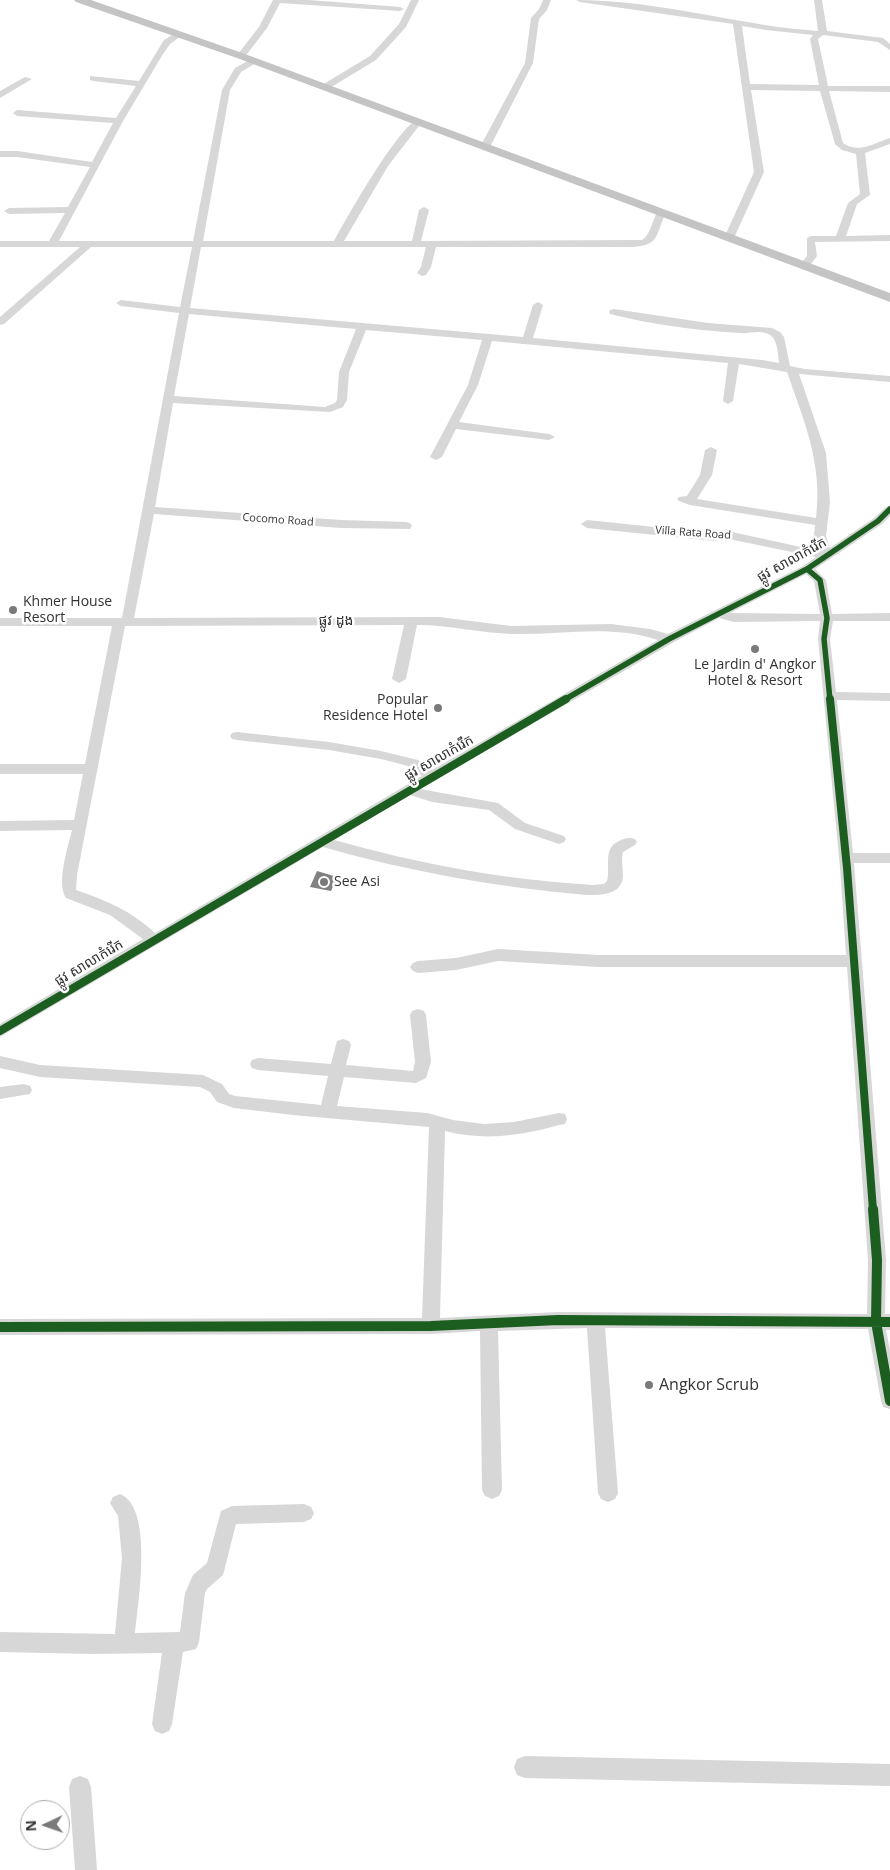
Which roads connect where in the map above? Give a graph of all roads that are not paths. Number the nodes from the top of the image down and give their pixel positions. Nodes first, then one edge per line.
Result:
1 (80, 0) edge
2 (277, 0) edge
3 (415, 0) edge
4 (547, 0) edge
5 (580, 0) edge
6 (632, 0) edge
7 (818, 0) edge
8 (640, 8) junction
9 (400, 9) dead end
10 (737, 22) junction
11 (821, 33) junction
12 (180, 34) junction
13 (890, 48) edge
14 (247, 58) junction
15 (92, 78) dead end
16 (28, 79) dead end
17 (141, 84) junction
18 (325, 87) junction
19 (746, 87) junction
20 (824, 88) junction
21 (890, 89) edge
22 (0, 95) edge
23 (17, 113) dead end
24 (119, 121) junction
25 (418, 122) junction
26 (890, 141) edge
27 (485, 147) junction
28 (860, 152) junction
29 (0, 154) edge
30 (96, 165) junction
31 (9, 210) dead end
32 (71, 210) junction
33 (424, 210) dead end
34 (661, 213) junction
35 (729, 238) junction
36 (840, 238) junction
37 (890, 238) edge
38 (53, 243) junction
39 (90, 243) junction
40 (197, 243) junction
41 (338, 243) junction
42 (416, 243) junction
43 (432, 243) junction
44 (0, 244) edge
45 (804, 266) junction
46 (422, 273) dead end
47 (890, 298) edge
48 (121, 303) dead end
49 (538, 305) dead end
50 (184, 312) junction
51 (614, 312) dead end
52 (0, 322) edge
53 (362, 326) junction
54 (488, 338) junction
55 (527, 341) junction
56 (734, 362) junction
57 (788, 368) junction
58 (890, 379) edge
59 (168, 399) junction
60 (728, 401) dead end
61 (453, 425) junction
62 (549, 437) dead end
63 (711, 450) dead end
64 (436, 458) dead end
65 (890, 509) edge
66 (149, 510) junction
67 (821, 522) junction
68 (587, 524) dead end
69 (406, 526) dead end
70 (828, 556) junction
71 (807, 570) junction
72 (716, 614) junction
73 (890, 617) edge
74 (827, 618) junction
75 (411, 621) junction
76 (0, 622) edge
77 (123, 622) junction
78 (660, 635) junction
79 (399, 679) dead end
80 (830, 696) junction
81 (890, 697) edge
82 (237, 736) dead end
83 (0, 769) edge
84 (91, 769) junction
85 (432, 776) junction
86 (408, 790) junction
87 (80, 825) junction
88 (0, 826) edge
89 (559, 838) dead end
90 (321, 841) junction
91 (630, 842) dead end
92 (846, 858) junction
93 (890, 858) edge
94 (153, 940) junction
95 (855, 961) junction
96 (418, 967) dead end
97 (418, 1015) dead end
98 (0, 1031) edge
99 (343, 1045) dead end
100 (0, 1062) edge
101 (258, 1064) dead end
102 (338, 1071) junction
103 (24, 1090) dead end
104 (0, 1093) edge
105 (328, 1111) junction
106 (559, 1119) dead end
107 (438, 1123) junction
108 (595, 1320) junction
109 (883, 1322) edge
110 (489, 1323) junction
111 (431, 1326) junction
112 (0, 1327) edge
113 (890, 1401) edge
114 (492, 1490) dead end
115 (608, 1493) dead end
116 (120, 1503) dead end
117 (304, 1513) dead end
118 (0, 1642) edge
119 (174, 1643) junction
120 (124, 1644) junction
121 (162, 1724) dead end
122 (525, 1767) dead end
123 (890, 1775) edge
124 (80, 1787) dead end
125 (86, 1870) edge

1 - 12 highway
2 - 9 street
2 - 14 street
3 - 18 street
4 - 27 street
5 - 8 street
6 - 8 street
7 - 11 street
8 - 10 street
10 - 11 street
10 - 19 street
11 - 13 street
11 - 20 street
12 - 14 highway
12 - 17 street
14 - 18 highway
14 - 40 street
15 - 17 street
16 - 22 street
17 - 24 street
18 - 25 highway
19 - 20 street
19 - 35 street
20 - 21 street
20 - 28 street
23 - 24 street
24 - 30 street
25 - 27 highway
25 - 41 street
26 - 28 street
27 - 34 highway
28 - 36 street
29 - 30 street
30 - 32 street
31 - 32 street
32 - 38 street
33 - 42 street
34 - 35 highway
34 - 43 street
35 - 45 highway
36 - 37 street
36 - 45 street
38 - 39 street
38 - 44 street
39 - 40 street
39 - 52 street
40 - 41 street
40 - 50 street
41 - 42 street
42 - 43 street
43 - 46 street
45 - 47 highway
48 - 50 street
49 - 55 street
50 - 53 street
50 - 59 street
51 - 57 street
53 - 54 street
53 - 59 street
54 - 55 street
54 - 61 street
55 - 56 street
56 - 57 street
56 - 60 street
57 - 58 street
57 - 67 street
59 - 66 street
61 - 62 street
61 - 64 street
63 - 67 street
65 - 70 street, ផ្លូវ សាលាកំរើក
66 - 69 street, Cocomo Road
66 - 77 street
67 - 70 street
68 - 70 street, Villa Rata Road
70 - 71 street, ផ្លូវ សាលាកំរើក
71 - 72 street, ផ្លូវ សាលាកំរើក
71 - 74 street
72 - 74 street
72 - 78 street, ផ្លូវ សាលាកំរើក
73 - 74 street
74 - 80 street
75 - 77 street, ផ្លូវ ដូង
75 - 78 street, ផ្លូវ ដូង
75 - 79 street
76 - 77 street, ផ្លូវ ដូង
77 - 84 street
78 - 85 street, ផ្លូវ សាលាកំរើក
80 - 81 street
80 - 92 street
82 - 85 street
83 - 84 street
84 - 87 street
85 - 86 street, ផ្លូវ សាលាកំរើក
86 - 89 street
86 - 90 street, ផ្លូវ សាលាកំរើក
87 - 88 street
87 - 94 street
90 - 91 street
90 - 94 street, ផ្លូវ សាលាកំរើក
92 - 93 street
92 - 95 street
94 - 98 street, ផ្លូវ សាលាកំរើក
95 - 96 street
95 - 109 street
97 - 102 street
99 - 102 street
100 - 105 street
101 - 102 street
102 - 105 street
103 - 104 street
105 - 107 street
106 - 107 street
107 - 111 street
108 - 109 street
108 - 110 street
108 - 115 street
109 - 113 street
110 - 111 street
110 - 114 street
111 - 112 street
116 - 120 street
117 - 119 street
118 - 120 street
119 - 120 street
119 - 121 street
122 - 123 street
124 - 125 street

